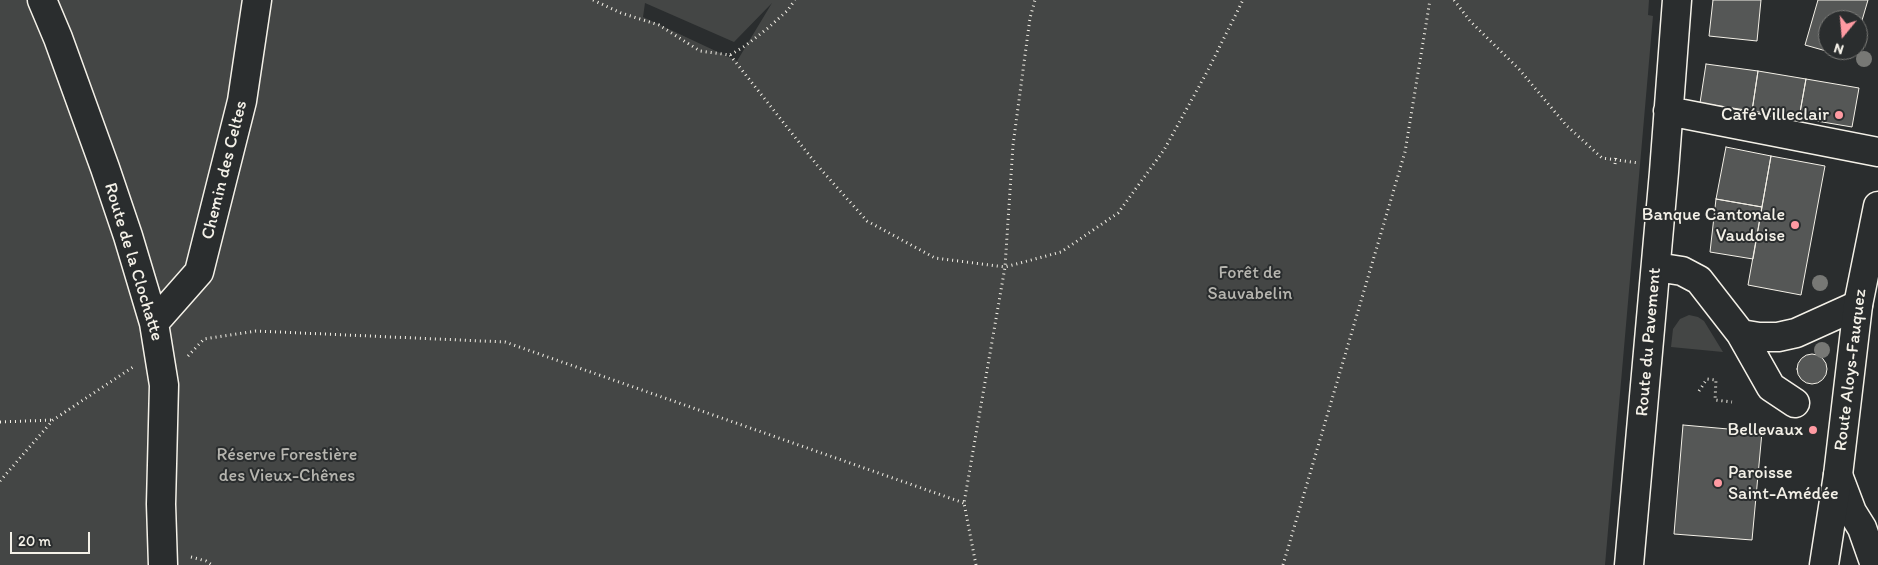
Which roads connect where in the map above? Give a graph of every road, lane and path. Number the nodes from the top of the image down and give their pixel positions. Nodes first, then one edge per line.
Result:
1 (42, 0) edge
2 (257, 0) edge
3 (593, 0) edge
4 (795, 0) edge
5 (1035, 0) edge
6 (1243, 0) edge
7 (1430, 0) edge
8 (1454, 0) edge
9 (1677, 0) edge
10 (730, 55) junction
11 (1668, 111) junction
12 (1878, 152) edge
13 (1616, 158) junction
14 (1643, 163) dead end
15 (1615, 164) dead end
16 (1878, 206) edge
17 (1005, 267) junction
18 (1656, 267) junction
19 (1858, 305) junction
20 (154, 323) junction
21 (1741, 334) junction
22 (187, 357) dead end
23 (140, 363) dead end
24 (1699, 391) dead end
25 (1732, 402) dead end
26 (1795, 403) dead end
27 (53, 420) junction
28 (0, 422) edge
29 (1838, 476) junction
30 (0, 481) edge
31 (964, 503) junction
32 (189, 556) dead end
33 (163, 565) edge
34 (212, 565) edge
35 (976, 565) edge
36 (1283, 565) edge
37 (1629, 565) edge
38 (1824, 565) edge
39 (1875, 565) edge

1 - 20 street, Route de la Clochatte
2 - 20 street, Chemin des Celtes
3 - 10 path
4 - 10 path
5 - 17 path
6 - 17 path
7 - 36 path
8 - 13 path
9 - 11 street, Route du Pavement
10 - 17 path
11 - 12 street
11 - 18 street, Route du Pavement
13 - 14 path
13 - 15 path
16 - 19 street, Route Aloys-Fauquez
17 - 31 path
18 - 21 street
18 - 37 street, Route du Pavement
19 - 21 street
19 - 29 street, Route Aloys-Fauquez
20 - 33 street, Route de la Clochatte
21 - 26 street
22 - 31 path
23 - 27 path
24 - 25 path
27 - 28 path
27 - 30 path
29 - 38 street, Route Aloys-Fauquez
29 - 39 street
31 - 35 path
32 - 34 path

